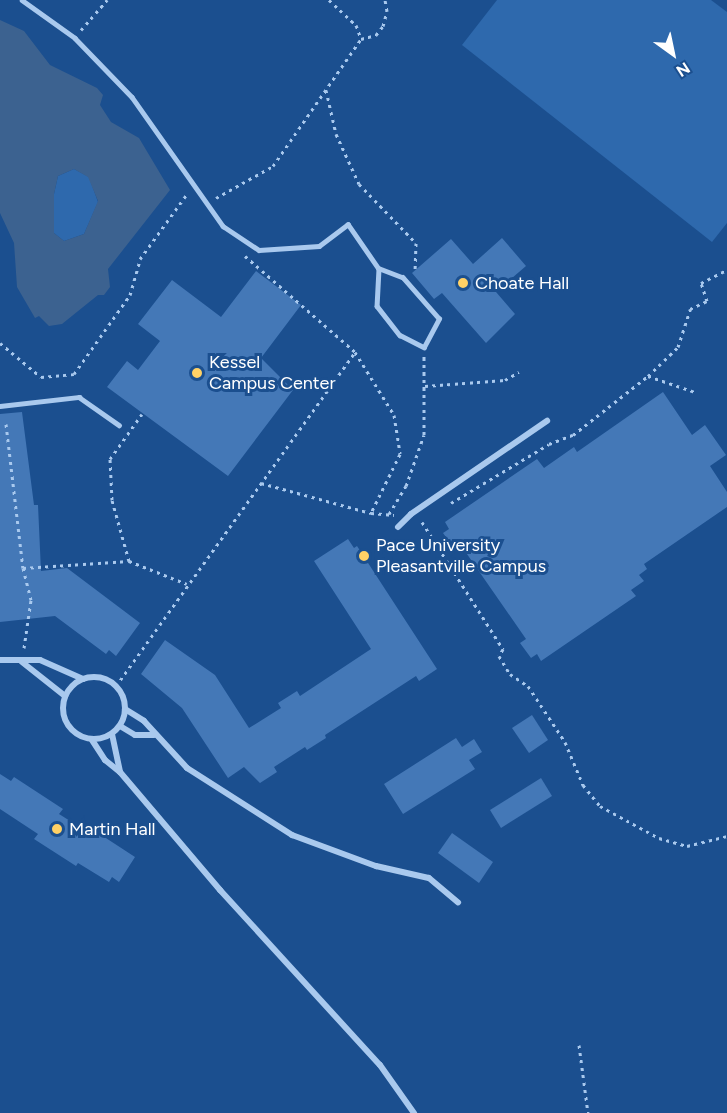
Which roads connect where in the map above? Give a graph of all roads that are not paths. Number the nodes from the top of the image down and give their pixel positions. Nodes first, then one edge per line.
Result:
1 (22, 0) edge
2 (379, 269) junction
3 (0, 406) edge
4 (548, 421) dead end
5 (119, 425) dead end
6 (398, 527) dead end
7 (0, 660) edge
8 (22, 662) junction
9 (83, 679) junction
10 (65, 696) junction
11 (125, 709) junction
12 (120, 726) junction
13 (112, 734) junction
14 (154, 735) junction
15 (92, 740) junction
16 (120, 772) junction
17 (458, 902) dead end
18 (414, 1113) edge

1 - 2 lane
2 - 2 lane
3 - 5 lane
4 - 6 street
7 - 8 street
8 - 9 street
8 - 10 street
9 - 10 street
9 - 11 street
10 - 15 street
11 - 12 street
11 - 14 street
12 - 13 street
12 - 14 street
13 - 15 street
13 - 16 street
14 - 17 street
15 - 16 street
16 - 18 street

